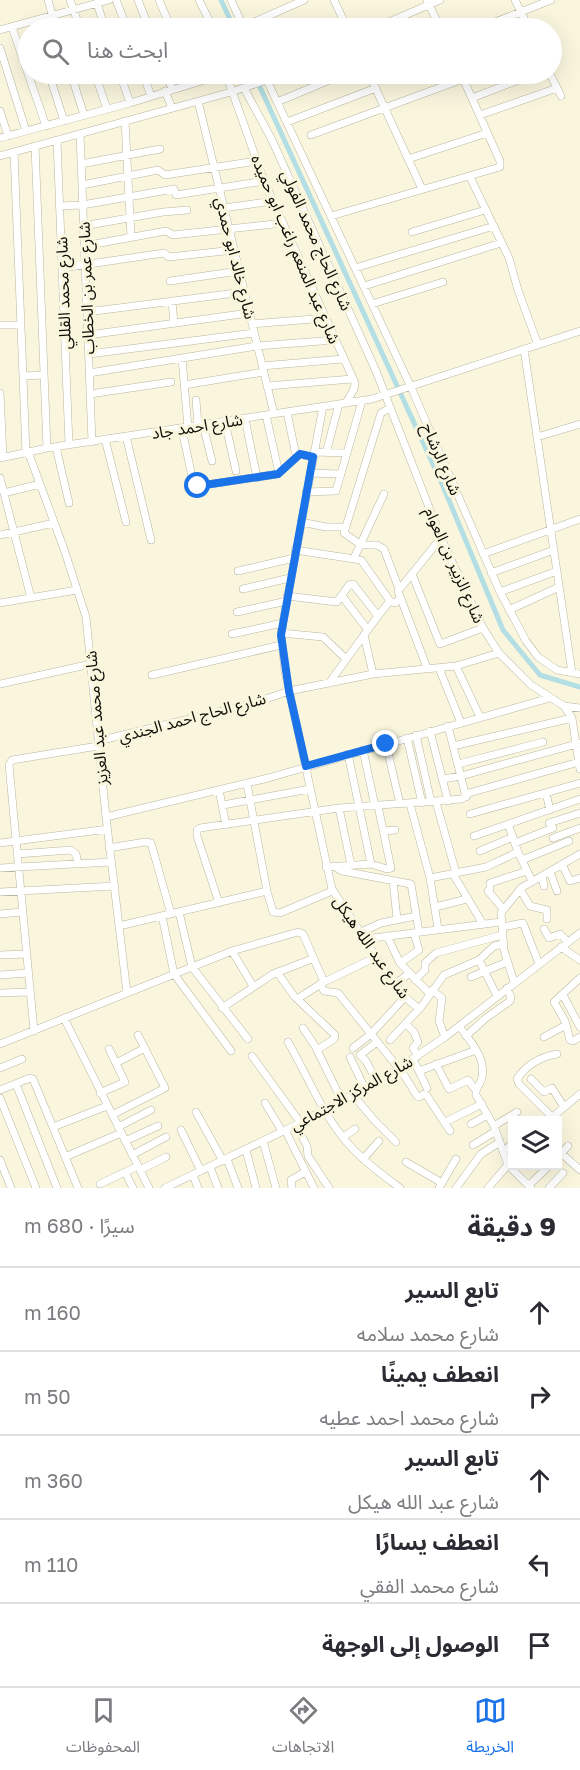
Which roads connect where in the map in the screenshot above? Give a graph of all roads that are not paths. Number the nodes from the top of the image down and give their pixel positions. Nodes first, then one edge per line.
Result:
1 (48, 0) edge
2 (70, 0) edge
3 (109, 0) edge
4 (116, 0) edge
5 (138, 0) edge
6 (159, 0) edge
7 (199, 0) edge
8 (231, 0) edge
9 (304, 0) edge
10 (334, 0) edge
11 (440, 0) edge
12 (515, 0) edge
13 (551, 0) edge
14 (295, 2) edge
15 (428, 2) edge
16 (97, 3) junction
17 (74, 10) junction
18 (521, 12) junction
19 (52, 16) junction
20 (48, 18) edge
21 (77, 18) edge
22 (102, 18) edge
23 (123, 18) edge
24 (145, 18) edge
25 (167, 18) edge
26 (207, 18) edge
27 (239, 18) edge
28 (263, 18) edge
29 (342, 18) edge
30 (395, 18) edge
31 (435, 18) edge
32 (506, 18) edge
33 (524, 18) edge
34 (18, 26) edge
35 (12, 27) junction
36 (0, 30) edge
37 (18, 44) edge
38 (0, 48) edge
39 (32, 84) edge
40 (52, 84) edge
41 (74, 84) edge
42 (98, 84) edge
43 (123, 84) edge
44 (147, 84) edge
45 (167, 84) edge
46 (189, 84) edge
47 (228, 84) edge
48 (251, 84) edge
49 (267, 84) edge
50 (320, 84) edge
51 (374, 84) edge
52 (443, 84) edge
53 (466, 84) edge
54 (508, 84) edge
55 (555, 84) edge
56 (245, 87) junction
57 (376, 88) junction
58 (557, 88) junction
59 (168, 90) junction
60 (231, 92) junction
61 (151, 96) junction
62 (561, 96) dead end
63 (472, 98) junction
64 (198, 101) junction
65 (277, 102) junction
66 (130, 103) junction
67 (172, 108) junction
68 (386, 108) junction
69 (107, 109) junction
70 (0, 111) edge
71 (84, 115) junction
72 (480, 116) junction
73 (64, 121) junction
74 (125, 121) junction
75 (287, 122) junction
76 (46, 126) junction
77 (26, 131) junction
78 (487, 133) junction
79 (80, 134) junction
80 (311, 135) dead end
81 (8, 136) junction
82 (0, 138) edge
83 (57, 140) junction
84 (35, 146) junction
85 (160, 149) dead end
86 (14, 152) junction
87 (127, 155) junction
88 (0, 156) edge
89 (408, 159) junction
90 (257, 161) junction
91 (81, 164) junction
92 (214, 167) junction
93 (174, 174) junction
94 (128, 176) junction
95 (470, 177) junction
96 (264, 181) junction
97 (82, 185) junction
98 (219, 187) junction
99 (174, 189) junction
100 (422, 189) junction
101 (129, 197) junction
102 (273, 201) junction
103 (82, 205) junction
104 (59, 206) junction
105 (224, 208) junction
106 (187, 210) dead end
107 (485, 210) junction
108 (331, 216) junction
109 (130, 218) junction
110 (283, 223) junction
111 (83, 226) junction
112 (494, 226) junction
113 (229, 230) junction
114 (412, 232) dead end
115 (131, 237) junction
116 (501, 243) junction
117 (84, 246) junction
118 (234, 250) junction
119 (85, 266) junction
120 (62, 268) junction
121 (355, 268) junction
122 (239, 271) junction
123 (170, 280) dead end
124 (443, 282) dead end
125 (364, 286) junction
126 (244, 292) junction
127 (172, 301) junction
128 (372, 304) junction
129 (87, 312) junction
130 (249, 313) junction
131 (326, 318) junction
132 (174, 323) junction
133 (252, 324) junction
134 (0, 325) edge
135 (21, 325) junction
136 (580, 331) edge
137 (254, 333) junction
138 (88, 335) junction
139 (335, 340) junction
140 (538, 345) junction
141 (257, 346) junction
142 (524, 349) junction
143 (88, 354) junction
144 (182, 358) junction
145 (343, 358) junction
146 (263, 369) junction
147 (89, 373) junction
148 (44, 375) junction
149 (23, 376) junction
150 (352, 379) junction
151 (171, 382) dead end
152 (184, 385) junction
153 (267, 386) junction
154 (406, 387) junction
155 (0, 393) edge
156 (90, 394) junction
157 (385, 395) junction
158 (196, 400) dead end
159 (362, 400) junction
160 (343, 404) junction
161 (323, 406) junction
162 (390, 408) junction
163 (287, 412) junction
164 (270, 415) junction
165 (245, 419) junction
166 (225, 422) junction
167 (580, 424) edge
168 (200, 426) junction
169 (185, 428) junction
170 (126, 436) junction
171 (537, 437) junction
172 (105, 439) junction
173 (92, 442) junction
174 (69, 445) junction
175 (51, 448) junction
176 (26, 452) junction
177 (326, 453) junction
178 (347, 453) junction
179 (300, 454) junction
180 (314, 454) junction
181 (1, 457) edge
182 (212, 461) dead end
183 (236, 471) dead end
184 (279, 473) junction
185 (310, 473) junction
186 (341, 474) junction
187 (0, 478) edge
188 (257, 478) junction
189 (40, 484) junction
190 (306, 492) junction
191 (4, 493) junction
192 (384, 494) dead end
193 (69, 503) dead end
194 (580, 519) edge
195 (126, 522) dead end
196 (301, 522) junction
197 (54, 523) junction
198 (345, 527) junction
199 (551, 529) junction
200 (14, 532) junction
201 (0, 535) edge
202 (441, 538) junction
203 (151, 540) dead end
204 (361, 545) junction
205 (295, 550) junction
206 (554, 550) junction
207 (483, 554) junction
208 (294, 558) junction
209 (354, 558) junction
210 (238, 571) dead end
211 (557, 571) junction
212 (491, 573) junction
213 (412, 574) junction
214 (290, 578) junction
215 (559, 587) junction
216 (243, 589) dead end
217 (399, 589) junction
218 (77, 590) junction
219 (500, 592) junction
220 (342, 596) junction
221 (31, 598) junction
222 (287, 598) junction
223 (400, 599) junction
224 (390, 601) junction
225 (0, 603) edge
226 (509, 610) junction
227 (237, 612) dead end
228 (378, 616) junction
229 (283, 623) junction
230 (483, 628) junction
231 (366, 632) junction
232 (281, 633) junction
233 (232, 634) dead end
234 (281, 645) junction
235 (499, 653) junction
236 (346, 659) junction
237 (91, 664) junction
238 (456, 666) junction
239 (427, 668) junction
240 (438, 668) junction
241 (373, 674) junction
242 (576, 674) edge
243 (153, 675) dead end
244 (329, 683) junction
245 (0, 684) edge
246 (289, 691) junction
247 (550, 698) junction
248 (564, 706) junction
249 (580, 708) edge
250 (480, 717) junction
251 (572, 718) junction
252 (461, 723) junction
253 (448, 726) junction
254 (430, 731) junction
255 (416, 735) junction
256 (407, 738) junction
257 (543, 742) dead end
258 (578, 743) edge
259 (98, 744) junction
260 (386, 744) junction
261 (453, 746) junction
262 (363, 750) junction
263 (348, 754) junction
264 (458, 764) junction
265 (579, 765) edge
266 (306, 766) junction
267 (461, 776) junction
268 (442, 779) junction
269 (580, 783) edge
270 (247, 784) junction
271 (310, 789) junction
272 (219, 790) junction
273 (546, 793) junction
274 (466, 796) junction
275 (580, 800) edge
276 (251, 801) junction
277 (448, 801) junction
278 (434, 802) junction
279 (422, 803) junction
280 (400, 804) junction
281 (410, 804) junction
282 (223, 806) junction
283 (377, 806) junction
284 (359, 807) junction
285 (339, 808) junction
286 (550, 810) junction
287 (315, 811) junction
288 (580, 813) edge
289 (470, 814) dead end
290 (106, 817) junction
291 (254, 821) junction
292 (508, 824) junction
293 (226, 825) junction
294 (580, 828) edge
295 (108, 829) junction
296 (395, 830) dead end
297 (384, 831) junction
298 (474, 836) dead end
299 (553, 838) dead end
300 (514, 840) junction
301 (569, 841) dead end
302 (15, 842) junction
303 (0, 843) edge
304 (110, 848) junction
305 (480, 851) dead end
306 (518, 852) junction
307 (580, 854) edge
308 (17, 855) junction
309 (522, 860) junction
310 (112, 862) junction
311 (78, 863) junction
312 (370, 864) junction
313 (562, 864) junction
314 (351, 865) junction
315 (330, 866) junction
316 (0, 868) edge
317 (18, 868) junction
318 (527, 871) junction
319 (454, 874) junction
320 (546, 874) junction
321 (430, 878) junction
322 (580, 878) edge
323 (393, 881) junction
324 (532, 881) junction
325 (115, 886) junction
326 (544, 886) dead end
327 (520, 889) junction
328 (20, 891) junction
329 (267, 891) junction
330 (332, 891) junction
331 (557, 891) dead end
332 (0, 892) edge
333 (467, 899) junction
334 (219, 903) junction
335 (435, 907) junction
336 (503, 909) junction
337 (22, 912) junction
338 (179, 912) junction
339 (0, 914) edge
340 (171, 914) junction
341 (162, 916) junction
342 (416, 916) junction
343 (397, 919) junction
344 (547, 919) dead end
345 (483, 924) junction
346 (119, 926) junction
347 (502, 928) junction
348 (544, 928) dead end
349 (438, 930) junction
350 (416, 932) junction
351 (580, 933) edge
352 (363, 936) junction
353 (387, 936) junction
354 (568, 942) junction
355 (503, 944) junction
356 (561, 947) junction
357 (232, 951) junction
358 (26, 954) junction
359 (0, 956) edge
360 (376, 957) junction
361 (312, 959) junction
362 (479, 960) junction
363 (580, 960) edge
364 (507, 962) junction
365 (400, 963) junction
366 (539, 964) junction
367 (192, 967) junction
368 (483, 971) junction
369 (277, 972) junction
370 (28, 973) junction
371 (410, 973) junction
372 (174, 974) junction
373 (0, 975) edge
374 (471, 977) dead end
375 (580, 978) edge
376 (416, 980) junction
377 (514, 982) junction
378 (322, 983) junction
379 (395, 984) junction
380 (253, 986) junction
381 (507, 988) junction
382 (431, 991) junction
383 (30, 992) junction
384 (0, 993) edge
385 (127, 993) junction
386 (563, 995) junction
387 (497, 996) junction
388 (405, 997) junction
389 (297, 999) junction
390 (222, 1008) junction
391 (419, 1009) junction
392 (64, 1018) junction
393 (406, 1024) junction
394 (566, 1025) junction
395 (459, 1026) junction
396 (580, 1027) edge
397 (303, 1028) dead end
398 (34, 1031) junction
399 (370, 1034) junction
400 (138, 1035) dead end
401 (466, 1036) junction
402 (445, 1037) junction
403 (544, 1037) dead end
404 (580, 1037) edge
405 (248, 1039) dead end
406 (390, 1040) dead end
407 (288, 1042) dead end
408 (377, 1042) junction
409 (0, 1044) edge
410 (145, 1048) junction
411 (353, 1048) dead end
412 (109, 1049) dead end
413 (317, 1050) junction
414 (476, 1050) junction
415 (231, 1051) dead end
416 (557, 1054) dead end
417 (252, 1056) dead end
418 (350, 1057) dead end
419 (416, 1058) junction
420 (22, 1059) dead end
421 (116, 1063) junction
422 (436, 1064) junction
423 (0, 1068) edge
424 (398, 1069) junction
425 (419, 1071) junction
426 (531, 1079) dead end
427 (377, 1082) junction
428 (16, 1084) junction
429 (427, 1088) dead end
430 (365, 1089) junction
431 (475, 1089) junction
432 (0, 1090) edge
433 (100, 1092) junction
434 (580, 1094) edge
435 (353, 1095) junction
436 (0, 1098) edge
437 (342, 1101) junction
438 (265, 1103) dead end
439 (482, 1104) junction
440 (107, 1106) junction
441 (564, 1107) junction
442 (151, 1110) dead end
443 (325, 1110) junction
444 (196, 1112) dead end
445 (518, 1112) dead end
446 (112, 1115) junction
447 (488, 1115) junction
448 (547, 1116) edge
449 (554, 1116) edge
450 (445, 1122) junction
451 (298, 1123) junction
452 (471, 1124) dead end
453 (158, 1126) dead end
454 (53, 1127) junction
455 (355, 1129) dead end
456 (495, 1129) junction
457 (119, 1130) junction
458 (181, 1130) dead end
459 (283, 1131) junction
460 (450, 1131) dead end
461 (166, 1137) dead end
462 (343, 1137) junction
463 (125, 1141) junction
464 (263, 1141) junction
465 (379, 1141) dead end
466 (396, 1142) dead end
467 (500, 1142) junction
468 (472, 1145) dead end
469 (568, 1146) dead end
470 (508, 1148) edge
471 (246, 1150) junction
472 (504, 1152) junction
473 (562, 1152) edge
474 (132, 1155) junction
475 (65, 1157) junction
476 (166, 1157) dead end
477 (562, 1157) edge
478 (363, 1159) junction
479 (456, 1159) dead end
480 (508, 1159) edge
481 (0, 1160) edge
482 (225, 1160) junction
483 (406, 1162) dead end
484 (508, 1164) edge
485 (210, 1167) junction
486 (139, 1168) junction
487 (516, 1170) edge
488 (545, 1170) edge
489 (580, 1170) edge
490 (201, 1171) junction
491 (125, 1172) junction
492 (305, 1172) junction
493 (563, 1173) dead end
494 (193, 1176) junction
495 (100, 1184) dead end
496 (441, 1186) edge
497 (530, 1187) edge
498 (11, 1188) edge
499 (36, 1188) edge
500 (57, 1188) edge
501 (78, 1188) edge
502 (133, 1188) edge
503 (150, 1188) edge
504 (165, 1188) edge
505 (198, 1188) edge
506 (218, 1188) edge
507 (238, 1188) edge
508 (256, 1188) edge
509 (276, 1188) edge
510 (292, 1188) edge
511 (314, 1188) edge
512 (329, 1188) edge
513 (400, 1188) edge
514 (456, 1188) edge
515 (488, 1188) edge
516 (549, 1188) edge

1 - 19 street
2 - 17 street
3 - 16 street
4 - 23 street
5 - 24 street
6 - 25 street
7 - 26 street
8 - 27 street
9 - 14 street
10 - 29 street
11 - 15 street
12 - 18 street
13 - 18 street
14 - 28 street
15 - 30 street
15 - 31 street
16 - 17 street
16 - 22 street
17 - 19 street
17 - 21 street
18 - 32 street
18 - 33 street
19 - 20 street
34 - 35 street
35 - 36 street
35 - 37 street
38 - 77 street
39 - 76 street
40 - 73 street
41 - 71 street
42 - 69 street
43 - 66 street
44 - 61 street
45 - 59 street
46 - 59 street
47 - 60 street, شارع عبد المنعم راغب ابو حميده
48 - 56 street
49 - 65 street, شارع الرشاح
50 - 65 street
51 - 57 street
52 - 68 street
53 - 63 street
54 - 63 street
55 - 58 street
56 - 60 street
56 - 157 street, شارع الحاج محمد الفولي
57 - 68 street
57 - 75 street
58 - 62 street
58 - 72 street
59 - 61 street
59 - 67 street
60 - 64 street
60 - 90 street, شارع عبد المنعم راغب ابو حميده
61 - 66 street
63 - 72 street
64 - 67 street
64 - 92 street, شارع خالد ابو حمدي
65 - 75 street, شارع الرشاح
66 - 69 street
67 - 74 street
68 - 80 street
68 - 89 street
69 - 71 street
70 - 81 street
71 - 73 street
72 - 78 street
73 - 76 street
74 - 79 street
74 - 87 street
75 - 108 street, شارع الرشاح
76 - 77 street
77 - 81 street
78 - 89 street
78 - 95 street
79 - 83 street
79 - 91 street, شارع عمر بن الخطاب
81 - 82 street
83 - 84 street
83 - 104 street, شارع محمد القللي
84 - 86 street
84 - 148 street
85 - 87 street
86 - 88 street
86 - 135 street
87 - 91 street
87 - 94 street
89 - 100 street
90 - 92 street
90 - 96 street, شارع عبد المنعم راغب ابو حميده
91 - 97 street, شارع عمر بن الخطاب
92 - 93 street
92 - 98 street, شارع خالد ابو حمدي
93 - 94 street
93 - 99 street
94 - 97 street
94 - 101 street
95 - 100 street
95 - 107 street
96 - 98 street
96 - 102 street, شارع عبد المنعم راغب ابو حميده
97 - 103 street, شارع عمر بن الخطاب
98 - 99 street
98 - 105 street, شارع خالد ابو حمدي
99 - 101 street
100 - 108 street
101 - 103 street
101 - 109 street
102 - 105 street
102 - 110 street, شارع عبد المنعم راغب ابو حميده
103 - 104 street
103 - 111 street, شارع عمر بن الخطاب
104 - 120 street, شارع محمد القللي
105 - 113 street, شارع خالد ابو حمدي
106 - 109 street
107 - 112 street
107 - 114 street
108 - 121 street, شارع الرشاح
109 - 111 street
109 - 115 street
110 - 113 street
110 - 131 street, شارع عبد المنعم راغب ابو حميده
111 - 117 street, شارع عمر بن الخطاب
112 - 116 street
112 - 121 street
113 - 115 street
113 - 118 street, شارع خالد ابو حمدي
115 - 117 street
116 - 125 street
116 - 140 street
117 - 119 street, شارع عمر بن الخطاب
118 - 119 street
118 - 122 street, شارع خالد ابو حمدي
119 - 120 street
119 - 129 street, شارع عمر بن الخطاب
120 - 174 street, شارع محمد القللي
121 - 125 street, شارع الرشاح
122 - 123 street
122 - 126 street, شارع خالد ابو حمدي
124 - 128 street
125 - 128 street, شارع الرشاح
126 - 127 street
126 - 130 street, شارع خالد ابو حمدي
127 - 129 street
127 - 132 street
128 - 154 street, شارع الرشاح
129 - 138 street, شارع عمر بن الخطاب
130 - 132 street
130 - 133 street, شارع خالد ابو حمدي
131 - 133 street
131 - 139 street, شارع عبد المنعم راغب ابو حميده
132 - 138 street
133 - 137 street, شارع خالد ابو حمدي
134 - 135 street
135 - 149 street
136 - 140 street, شارع احمد جاد
137 - 141 street, شارع خالد ابو حمدي
137 - 143 street
138 - 143 street, شارع عمر بن الخطاب
139 - 141 street
139 - 145 street, شارع عبد المنعم راغب ابو حميده
140 - 142 street, شارع احمد جاد
141 - 144 street
141 - 146 street, شارع خالد ابو حمدي
142 - 154 street, شارع احمد جاد
142 - 171 street
143 - 147 street, شارع عمر بن الخطاب
144 - 147 street
144 - 152 street
145 - 146 street
145 - 150 street, شارع عبد المنعم راغب ابو حميده
146 - 152 street
146 - 153 street, شارع خالد ابو حمدي
147 - 156 street, شارع عمر بن الخطاب
148 - 149 street
148 - 175 street
149 - 176 street
150 - 153 street
150 - 160 street
151 - 156 street
152 - 169 street
153 - 164 street, شارع خالد ابو حمدي
154 - 157 street, شارع احمد جاد
154 - 207 street, شارع الرشاح
155 - 181 street
156 - 173 street, شارع عمر بن الخطاب
157 - 159 street, شارع احمد جاد
157 - 162 street, شارع الزبير بن العوام
158 - 168 street
159 - 160 street, شارع احمد جاد
159 - 178 street
160 - 161 street, شارع احمد جاد
160 - 177 street
161 - 163 street, شارع احمد جاد
161 - 180 street, شارع عبد الله هيكل
162 - 198 street
162 - 202 street, شارع الزبير بن العوام
163 - 164 street, شارع احمد جاد
163 - 179 street
164 - 165 street, شارع احمد جاد
164 - 184 street, شارع خالد ابو حمدي
165 - 166 street, شارع احمد جاد
165 - 188 street
166 - 168 street, شارع احمد جاد
166 - 183 street
167 - 171 street
168 - 169 street, شارع احمد جاد
168 - 182 street
169 - 170 street, شارع احمد جاد
169 - 188 street
170 - 172 street, شارع احمد جاد
170 - 203 street
171 - 199 street
172 - 173 street, شارع احمد جاد
172 - 195 street
173 - 174 street, شارع احمد جاد
174 - 175 street, شارع احمد جاد
175 - 176 street, شارع احمد جاد
175 - 193 street
176 - 181 street, شارع احمد جاد
176 - 189 street, شارع محمد عبد العزيز
177 - 178 street
177 - 180 street
178 - 186 street
179 - 180 street
179 - 184 street
180 - 185 street, شارع عبد الله هيكل
184 - 188 street
185 - 186 street
185 - 190 street, شارع عبد الله هيكل
186 - 190 street
187 - 191 street
189 - 191 street
189 - 197 street, شارع محمد عبد العزيز
190 - 196 street, شارع عبد الله هيكل
191 - 200 street
192 - 204 street
194 - 199 street
196 - 198 street
196 - 205 street, شارع عبد الله هيكل
197 - 200 street
197 - 218 street, شارع محمد عبد العزيز
198 - 204 street
199 - 206 street
199 - 207 street
200 - 201 street
200 - 221 street
202 - 213 street
202 - 230 street, شارع الزبير بن العوام
204 - 209 street
204 - 217 street
205 - 208 street, شارع عبد الله هيكل
205 - 209 street
206 - 211 street
206 - 212 street
207 - 212 street, شارع الرشاح
208 - 210 street
208 - 214 street, شارع عبد الله هيكل
209 - 224 street
211 - 215 street
211 - 219 street
212 - 219 street, شارع الرشاح
213 - 217 street
213 - 230 street
214 - 216 street
214 - 222 street, شارع عبد الله هيكل
215 - 226 street
215 - 242 street
217 - 223 street
218 - 221 street
218 - 237 street, شارع محمد عبد العزيز
219 - 226 street, شارع الرشاح
220 - 222 street
220 - 228 street
220 - 231 street
221 - 225 street
222 - 227 street
222 - 229 street, شارع عبد الله هيكل
223 - 224 street
223 - 239 street
224 - 228 street
226 - 242 street, شارع الرشاح
228 - 231 street
229 - 232 street, شارع عبد الله هيكل
229 - 233 street
230 - 235 street, شارع الزبير بن العوام
231 - 236 street
231 - 241 street
232 - 234 street, شارع عبد الله هيكل
232 - 236 street
234 - 243 street
234 - 246 street, شارع عبد الله هيكل
235 - 238 street, شارع الحاج احمد الجندي
235 - 247 street, شارع الزبير بن العوام
236 - 244 street
237 - 245 street
237 - 259 street, شارع محمد عبد العزيز
238 - 240 street, شارع الحاج احمد الجندي
238 - 250 street
239 - 240 street, شارع الحاج احمد الجندي
239 - 241 street, شارع الحاج احمد الجندي
240 - 252 street
241 - 244 street, شارع الحاج احمد الجندي
244 - 246 street, شارع الحاج احمد الجندي
246 - 259 street, شارع الحاج احمد الجندي
246 - 266 street, شارع عبد الله هيكل
247 - 248 street, شارع الزبير بن العوام
247 - 250 street
248 - 249 street
248 - 251 street
250 - 252 street
251 - 258 street
251 - 261 street
252 - 253 street
253 - 254 street
253 - 261 street
254 - 255 street
254 - 268 street
255 - 256 street
255 - 278 street
256 - 260 street
256 - 279 street
257 - 264 street
258 - 265 street
258 - 267 street
259 - 290 street, شارع محمد عبد العزيز
259 - 302 street, شارع الحاج احمد الجندي
260 - 262 street
260 - 280 street
261 - 264 street
262 - 263 street
262 - 283 street
263 - 266 street
263 - 284 street
264 - 267 street
265 - 274 street
266 - 270 street
266 - 271 street, شارع عبد الله هيكل
267 - 268 street
267 - 274 street
268 - 277 street
269 - 273 street
270 - 272 street
270 - 276 street
271 - 276 street
271 - 287 street, شارع عبد الله هيكل
272 - 282 street
272 - 290 street
273 - 286 street
273 - 289 street
274 - 277 street
275 - 286 street
276 - 282 street
276 - 291 street
277 - 278 street
278 - 279 street
278 - 319 street
279 - 281 street
280 - 281 street
280 - 283 street
281 - 321 street
282 - 293 street
283 - 284 street
283 - 297 street
284 - 285 street
284 - 312 street
285 - 287 street
285 - 314 street
286 - 292 street
287 - 291 street
287 - 315 street, شارع عبد الله هيكل
288 - 300 street
290 - 295 street, شارع محمد عبد العزيز
291 - 293 street
291 - 329 street
292 - 298 street
292 - 300 street
293 - 334 street
294 - 299 street
295 - 302 street
295 - 304 street, شارع محمد عبد العزيز
296 - 297 street
297 - 312 street
300 - 305 street
300 - 306 street
301 - 309 street
302 - 303 street
302 - 308 street
304 - 310 street, شارع محمد عبد العزيز
304 - 340 street
306 - 309 street
306 - 319 street
307 - 313 street
308 - 311 street
308 - 317 street
309 - 318 street
310 - 311 street
310 - 325 street, شارع محمد عبد العزيز
311 - 317 street
312 - 314 street
313 - 320 street
313 - 322 street
314 - 315 street
315 - 323 street
315 - 330 street, شارع عبد الله هيكل
316 - 317 street
317 - 328 street
318 - 324 street
318 - 336 street
319 - 321 street
319 - 333 street
320 - 324 street
320 - 326 street
320 - 331 street
321 - 335 street
323 - 342 street
323 - 343 street
324 - 327 street
325 - 328 street
325 - 346 street, شارع محمد عبد العزيز
327 - 336 street
327 - 344 street
328 - 332 street
328 - 337 street
329 - 330 street
329 - 334 street
330 - 352 street, شارع عبد الله هيكل
333 - 335 street
333 - 345 street
334 - 338 street
335 - 349 street
336 - 347 street
337 - 339 street
337 - 358 street
338 - 340 street
338 - 367 street
340 - 341 street
341 - 346 street
341 - 372 street
342 - 343 street
342 - 350 street
343 - 352 street
345 - 347 street
345 - 349 street
346 - 385 street, شارع محمد عبد العزيز
347 - 355 street
347 - 366 street
347 - 376 street
348 - 354 street
349 - 350 street
350 - 353 street
350 - 365 street
351 - 354 street, شارع المركز الاجتماعي
352 - 353 street
352 - 360 street, شارع عبد الله هيكل
353 - 365 street
354 - 356 street, شارع المركز الاجتماعي
355 - 362 street
355 - 364 street
356 - 363 street
356 - 366 street, شارع المركز الاجتماعي
357 - 361 street
357 - 367 street
357 - 380 street
358 - 359 street
358 - 370 street
360 - 378 street
360 - 379 street, شارع عبد الله هيكل
361 - 369 street
361 - 378 street
362 - 368 street
362 - 382 street
364 - 368 street
364 - 377 street
365 - 371 street
366 - 377 street, شارع المركز الاجتماعي
367 - 372 street
367 - 390 street
368 - 374 street
368 - 387 street
369 - 380 street
369 - 389 street
370 - 373 street
370 - 383 street
371 - 376 street
371 - 379 street
372 - 385 street
372 - 415 street
375 - 386 street
376 - 382 street
377 - 381 street, شارع المركز الاجتماعي
378 - 389 street
378 - 399 street
379 - 388 street, شارع عبد الله هيكل
380 - 390 street
381 - 387 street, شارع المركز الاجتماعي
381 - 401 street
382 - 391 street
382 - 402 street
383 - 384 street
383 - 398 street
385 - 392 street
386 - 394 street
386 - 396 street
387 - 395 street, شارع المركز الاجتماعي
388 - 391 street, شارع عبد الله هيكل
388 - 399 street
389 - 413 street
390 - 405 street
391 - 393 street
392 - 398 street
392 - 433 street
393 - 406 street
393 - 419 street
394 - 403 street
394 - 404 street
395 - 401 street
395 - 402 street, شارع المركز الاجتماعي
397 - 413 street
398 - 409 street
399 - 408 street
399 - 411 street
400 - 410 street
401 - 414 street
402 - 419 street, شارع المركز الاجتماعي
407 - 443 street
408 - 424 street
408 - 427 street
410 - 421 street
410 - 446 street
412 - 421 street
413 - 437 street
414 - 422 street
414 - 431 street
416 - 448 street
417 - 451 street
418 - 430 street
419 - 424 street, شارع المركز الاجتماعي
419 - 425 street
420 - 423 street
421 - 433 street
422 - 425 street
422 - 431 street
424 - 427 street, شارع المركز الاجتماعي
424 - 450 street
425 - 429 street
426 - 441 street
427 - 430 street, شارع المركز الاجتماعي
428 - 432 street
428 - 454 street
428 - 500 street
430 - 435 street, شارع المركز الاجتماعي
431 - 439 street
433 - 440 street
434 - 441 street
435 - 437 street, شارع المركز الاجتماعي
435 - 466 street
436 - 499 street
437 - 443 street, شارع المركز الاجتماعي
438 - 459 street
439 - 447 street
439 - 450 street
440 - 446 street
440 - 454 street
441 - 449 street
442 - 457 street
443 - 451 street, شارع المركز الاجتماعي
443 - 462 street
444 - 482 street
445 - 456 street
446 - 457 street
447 - 452 street
447 - 456 street
450 - 460 street
451 - 459 street, شارع المركز الاجتماعي
451 - 512 street
453 - 463 street
454 - 475 street
455 - 462 street
456 - 467 street
456 - 468 street
457 - 463 street
457 - 475 street
458 - 490 street
459 - 464 street, شارع المركز الاجتماعي
459 - 492 street
461 - 474 street
462 - 478 street
463 - 474 street
464 - 471 street, شارع المركز الاجتماعي
464 - 509 street
465 - 478 street
467 - 472 street
467 - 514 street
469 - 473 street
470 - 472 street
471 - 482 street, شارع المركز الاجتماعي
471 - 508 street
472 - 480 street
474 - 486 street
475 - 501 street
476 - 486 street
477 - 489 street
478 - 513 street
479 - 496 street
481 - 498 street
482 - 485 street, شارع المركز الاجتماعي
482 - 507 street
483 - 496 street
484 - 515 street
485 - 490 street, شارع المركز الاجتماعي
485 - 506 street
486 - 491 street
486 - 503 street
487 - 497 street
488 - 497 street
490 - 494 street, شارع المركز الاجتماعي
491 - 495 street
491 - 502 street
492 - 510 street
492 - 511 street
493 - 516 street
494 - 504 street, شارع المركز الاجتماعي
494 - 505 street

